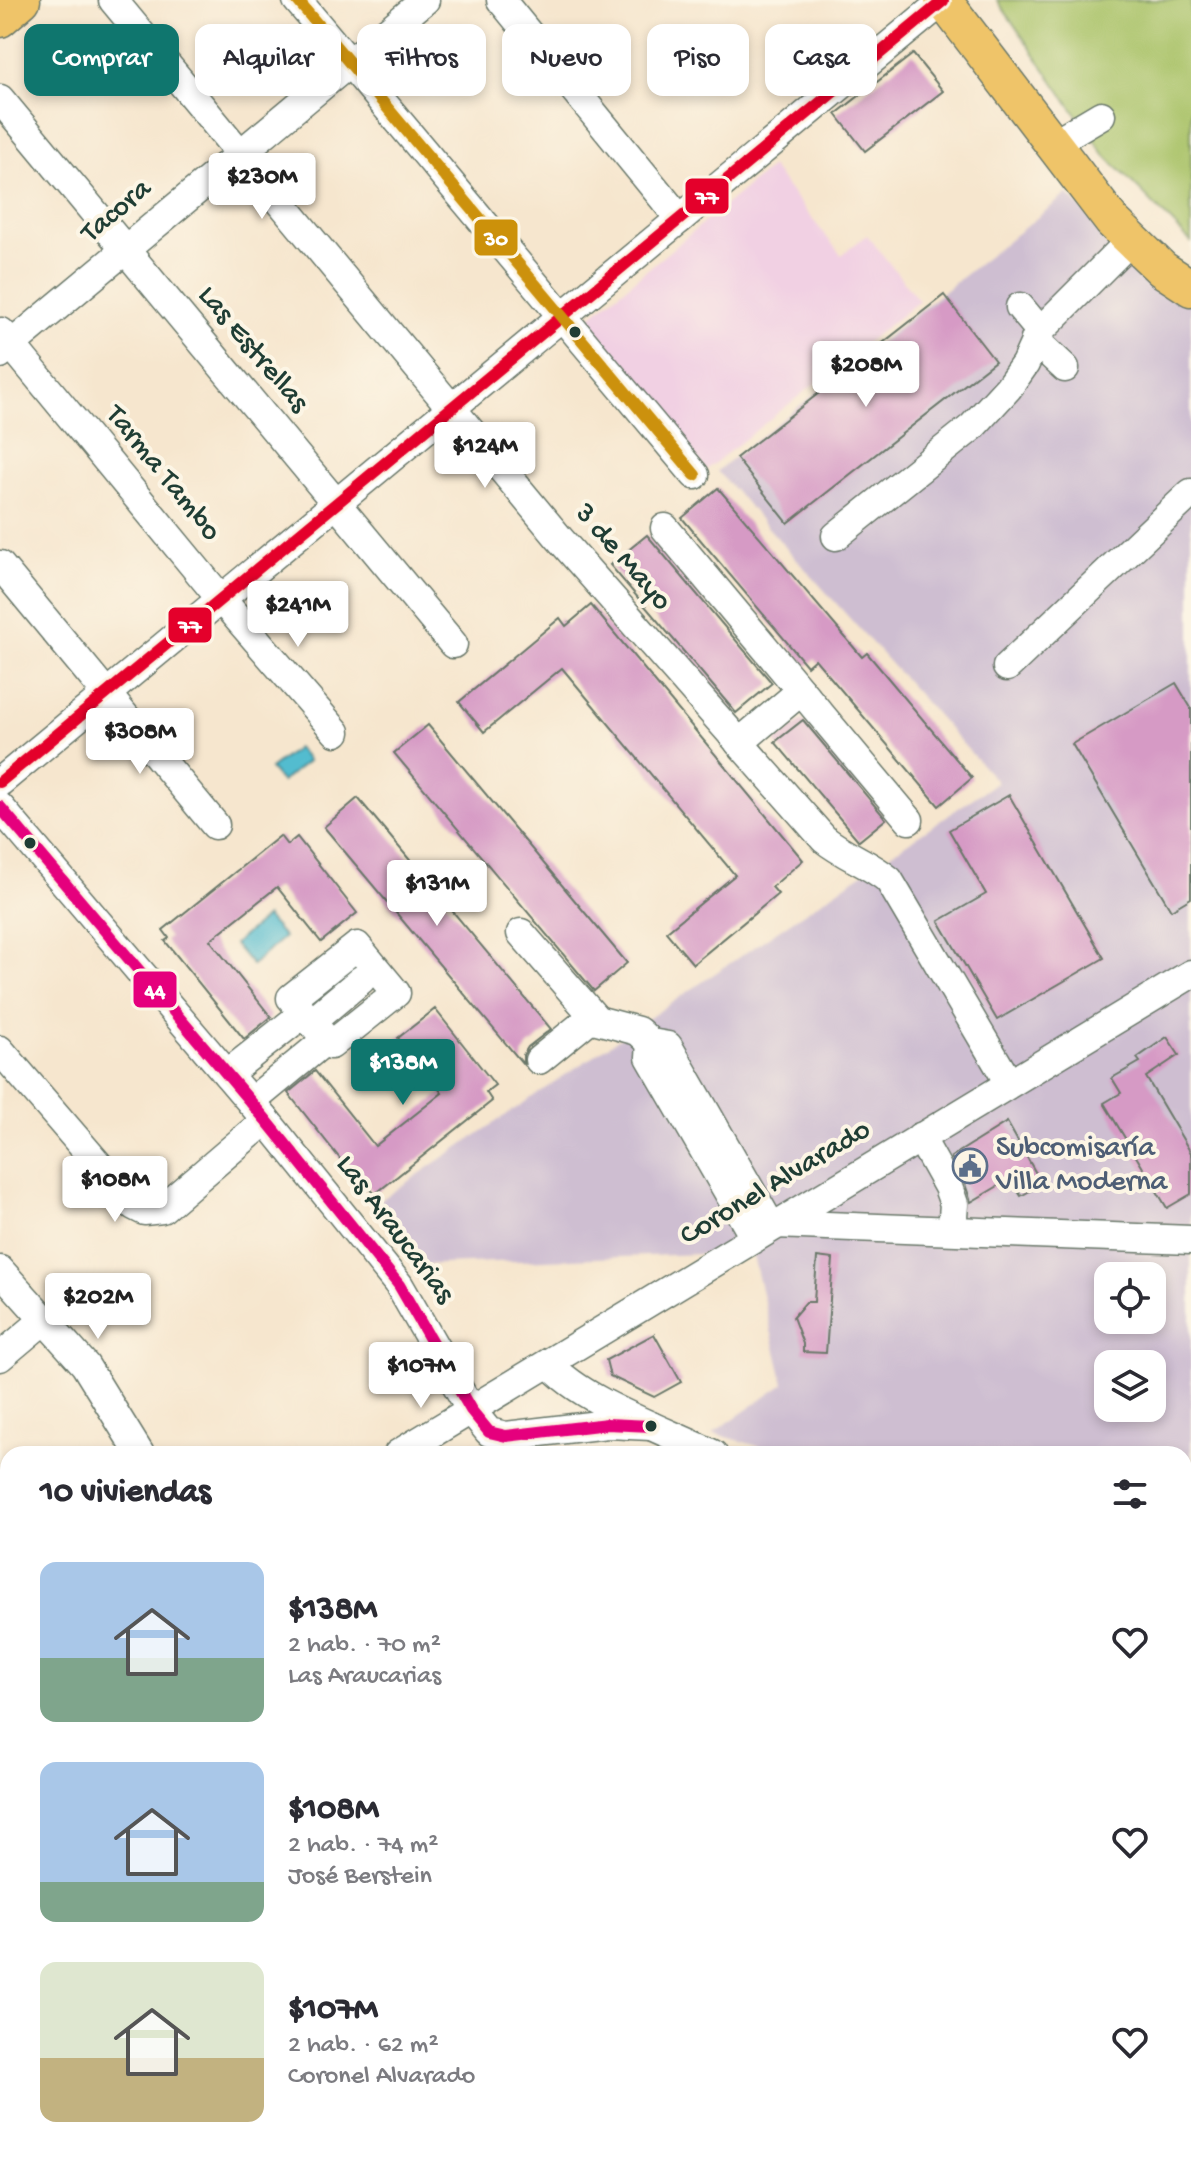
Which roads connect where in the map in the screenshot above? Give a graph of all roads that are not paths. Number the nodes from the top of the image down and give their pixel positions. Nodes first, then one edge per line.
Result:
1 (22, 0) edge
2 (113, 0) edge
3 (297, 0) edge
4 (425, 0) edge
5 (501, 0) edge
6 (943, 0) edge
7 (0, 19) edge
8 (350, 62) junction
9 (0, 99) edge
10 (1101, 115) dead end
11 (1052, 144) junction
12 (240, 154) junction
13 (680, 219) junction
14 (1131, 240) junction
15 (125, 250) junction
16 (1191, 288) edge
17 (1020, 307) dead end
18 (563, 316) junction
19 (1038, 336) junction
20 (4, 343) edge
21 (1065, 368) dead end
22 (452, 408) junction
23 (695, 475) dead end
24 (1191, 493) edge
25 (336, 504) junction
26 (665, 528) dead end
27 (836, 536) dead end
28 (0, 565) edge
29 (221, 599) junction
30 (453, 644) dead end
31 (1007, 667) dead end
32 (801, 691) junction
33 (106, 694) junction
34 (336, 732) dead end
35 (739, 743) junction
36 (0, 782) edge
37 (0, 807) edge
38 (909, 820) dead end
39 (215, 825) dead end
40 (521, 933) dead end
41 (1191, 974) edge
42 (361, 980) dead end
43 (593, 1016) junction
44 (314, 1025) junction
45 (0, 1050) edge
46 (539, 1060) dead end
47 (227, 1074) junction
48 (1009, 1083) junction
49 (259, 1111) junction
50 (920, 1137) junction
51 (839, 1185) junction
52 (858, 1226) junction
53 (767, 1229) junction
54 (952, 1230) junction
55 (1191, 1240) edge
56 (0, 1270) edge
57 (44, 1320) junction
58 (0, 1357) edge
59 (549, 1363) junction
60 (471, 1410) junction
61 (651, 1426) junction
62 (135, 1446) edge
63 (411, 1446) edge
64 (695, 1446) edge

1 - 7 main road
2 - 12 street, 3 de Mayo
3 - 8 street
4 - 8 street, Tacora
5 - 13 street
6 - 11 main road
6 - 13 street
8 - 12 street, Tacora
8 - 18 street
9 - 15 street, Las Estrellas
10 - 11 street
11 - 14 main road
12 - 15 street, Tacora
12 - 22 street, 3 de Mayo
13 - 18 street
14 - 16 main road
14 - 19 street
15 - 20 street, Tacora
15 - 25 street, Las Estrellas
17 - 19 street
18 - 22 street
18 - 23 street
19 - 21 street
19 - 27 street
20 - 29 street, Tarma Tambo
22 - 25 street
22 - 35 street, 3 de Mayo
24 - 31 street
25 - 29 street
25 - 30 street, Las Estrellas
26 - 32 street
28 - 33 street
29 - 33 street
29 - 34 street, Tarma Tambo
32 - 35 street
32 - 38 street
33 - 36 street
33 - 39 street
35 - 48 street, 3 de Mayo
37 - 47 street, Las Araucarias
40 - 43 street
41 - 48 street, Coronel Alvarado
42 - 44 street
43 - 46 street
43 - 53 street
44 - 47 street
44 - 49 street
45 - 49 street
47 - 49 street, Las Araucarias
48 - 50 street, Coronel Alvarado
49 - 60 street, Las Araucarias
50 - 51 street, Coronel Alvarado
50 - 54 street
51 - 52 street
51 - 53 street, Coronel Alvarado
52 - 53 street
52 - 54 street
53 - 59 street, Coronel Alvarado
54 - 55 street
56 - 57 street
57 - 58 street
57 - 62 street
59 - 60 street, Coronel Alvarado
59 - 61 street
60 - 61 street, Las Araucarias
60 - 63 street, Coronel Alvarado
61 - 64 street

